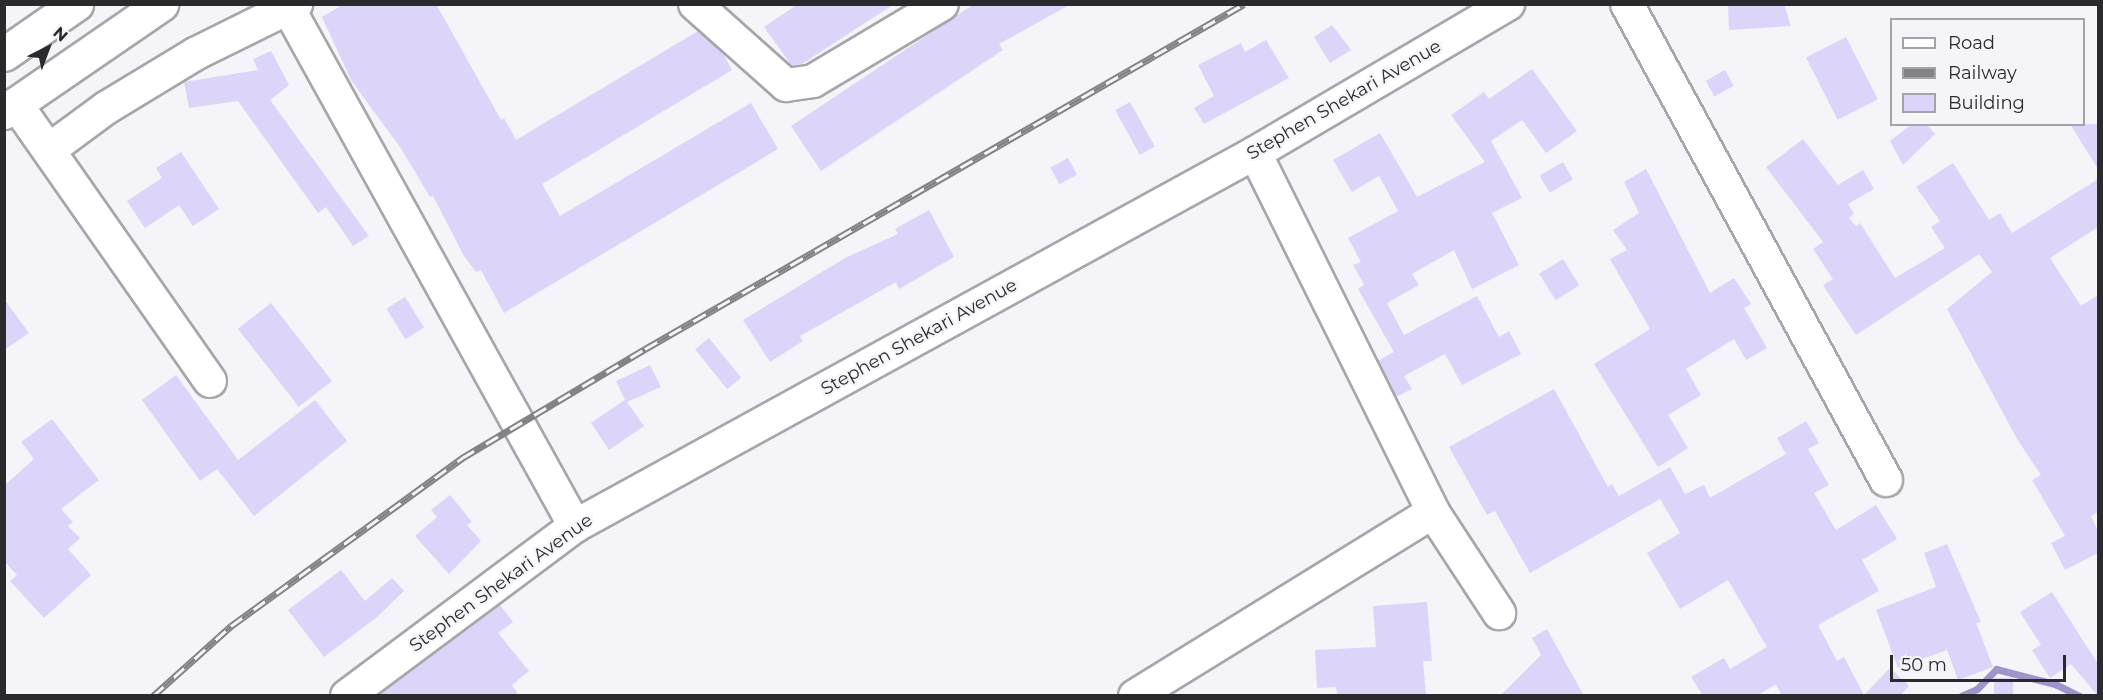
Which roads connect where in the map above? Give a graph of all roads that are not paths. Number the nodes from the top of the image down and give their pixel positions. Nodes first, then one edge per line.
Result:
1 (76, 4) edge
2 (161, 4) edge
3 (695, 4) edge
4 (942, 4) edge
5 (1508, 4) edge
6 (1627, 4) edge
7 (290, 6) edge
8 (9, 45) edge
9 (10, 108) edge
10 (49, 150) junction
11 (1254, 153) junction
12 (210, 381) dead end
13 (1886, 480) dead end
14 (1433, 512) junction
15 (575, 526) junction
16 (1499, 613) dead end
17 (347, 696) edge
18 (1135, 696) edge

1 - 8 main road
2 - 9 main road
3 - 4 street
5 - 11 street, Stephen Shekari Avenue
6 - 13 street
7 - 10 street
7 - 15 street
9 - 10 street
10 - 12 street
11 - 14 street
11 - 15 street, Stephen Shekari Avenue
14 - 16 street
14 - 18 street
15 - 17 street, Stephen Shekari Avenue

